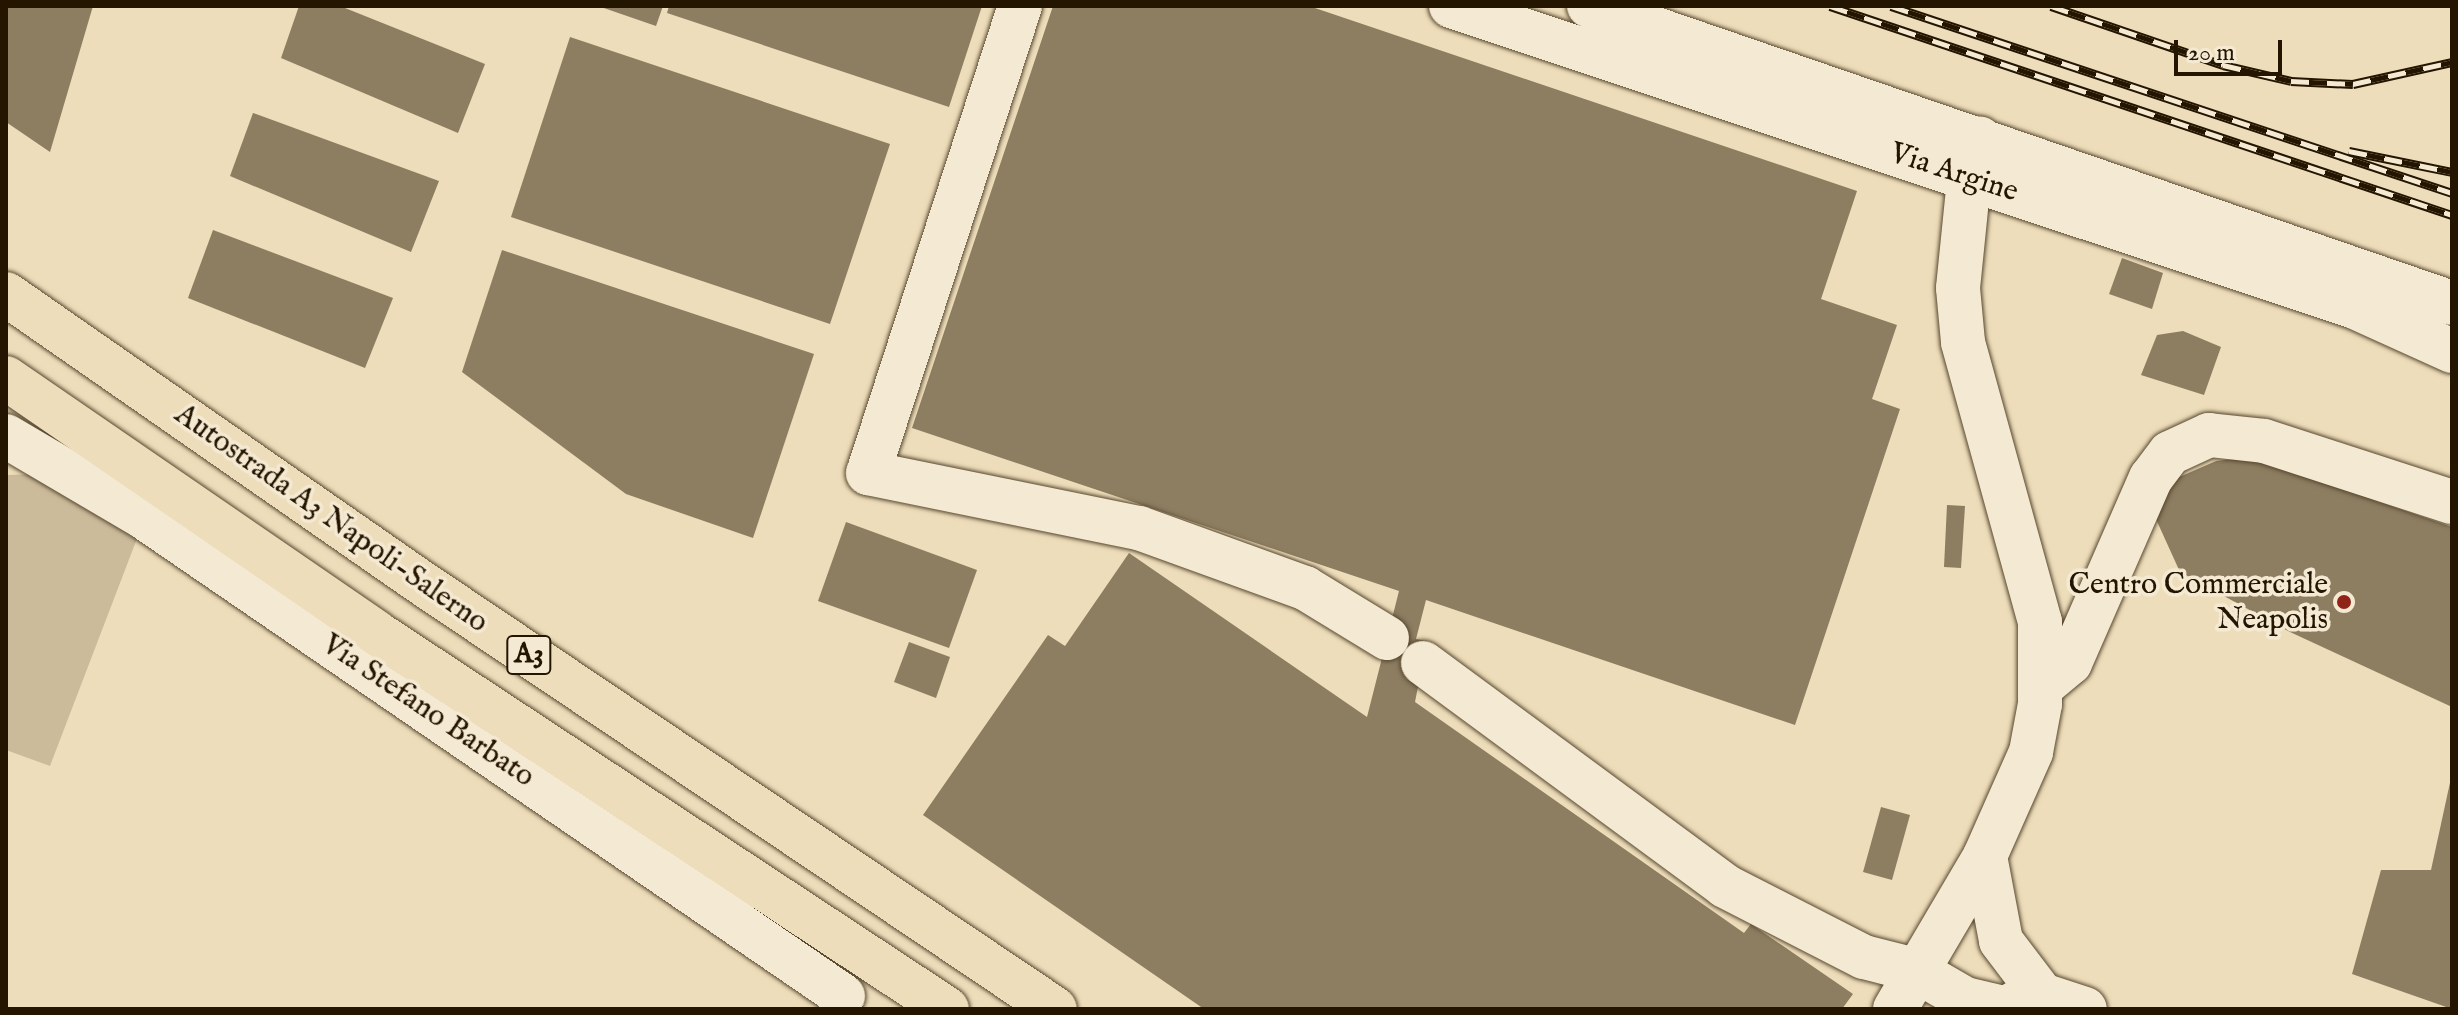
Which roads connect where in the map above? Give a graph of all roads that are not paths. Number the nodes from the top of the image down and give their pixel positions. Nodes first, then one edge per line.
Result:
1 (1020, 6) edge
2 (1451, 6) edge
3 (1589, 6) edge
4 (1975, 158) junction
5 (6, 294) edge
6 (2444, 298) edge
7 (2452, 351) edge
8 (6, 378) edge
9 (6, 436) edge
10 (2452, 502) edge
11 (1387, 638) dead end
12 (1423, 663) dead end
13 (2041, 687) junction
14 (1985, 856) junction
15 (1915, 990) edge
16 (2042, 995) junction
17 (843, 996) dead end
18 (1999, 1008) edge
19 (947, 1009) edge
20 (1055, 1009) edge
21 (1895, 1009) edge
22 (2085, 1009) edge

1 - 11 street
2 - 4 street, Via Argine
3 - 4 street, Via Argine
4 - 6 street, Via Argine
4 - 7 street, Via Argine
4 - 13 street
5 - 20 highway, Autostrada A3 Napoli-Salerno / A3
8 - 19 highway, A3
9 - 17 street, Via Stefano Barbato
10 - 13 street
12 - 15 street
13 - 14 street
14 - 15 street
14 - 16 street
15 - 18 street
15 - 21 street
16 - 18 street
16 - 22 street

